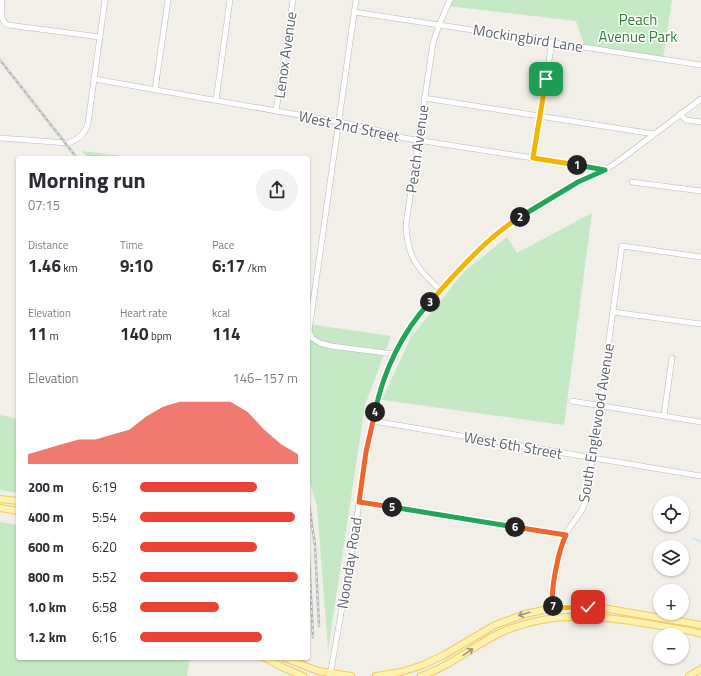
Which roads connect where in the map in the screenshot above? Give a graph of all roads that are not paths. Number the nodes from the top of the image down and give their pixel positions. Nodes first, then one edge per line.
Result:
1 (2, 0) edge
2 (105, 0) edge
3 (168, 0) edge
4 (230, 0) edge
5 (293, 0) edge
6 (356, 0) edge
7 (450, 0) edge
8 (354, 12) junction
9 (0, 17) edge
10 (439, 25) junction
11 (100, 37) junction
12 (552, 42) junction
13 (701, 65) edge
14 (94, 79) junction
15 (155, 90) junction
16 (424, 98) junction
17 (701, 99) edge
18 (216, 100) junction
19 (276, 111) junction
20 (680, 114) junction
21 (540, 117) junction
22 (339, 122) junction
23 (701, 122) edge
24 (654, 134) junction
25 (0, 138) edge
26 (419, 140) junction
27 (533, 158) junction
28 (605, 170) junction
29 (632, 182) dead end
30 (701, 191) edge
31 (701, 257) edge
32 (440, 290) junction
33 (613, 312) junction
34 (310, 319) edge
35 (701, 324) edge
36 (310, 335) edge
37 (394, 354) junction
38 (672, 358) dead end
39 (572, 401) dead end
40 (599, 406) junction
41 (664, 415) junction
42 (373, 421) junction
43 (701, 422) edge
44 (593, 458) junction
45 (701, 476) edge
46 (0, 499) edge
47 (16, 501) edge
48 (359, 502) junction
49 (0, 508) edge
50 (16, 511) edge
51 (566, 535) junction
52 (553, 608) junction
53 (603, 608) junction
54 (632, 613) junction
55 (642, 615) junction
56 (653, 617) edge
57 (554, 618) junction
58 (601, 618) junction
59 (660, 620) edge
60 (672, 620) edge
61 (630, 622) junction
62 (641, 624) junction
63 (701, 625) edge
64 (659, 626) junction
65 (701, 634) edge
66 (449, 652) junction
67 (269, 660) edge
68 (290, 660) edge
69 (454, 661) junction
70 (701, 669) edge
71 (330, 675) edge
72 (303, 676) edge
73 (351, 676) edge
74 (376, 676) edge
75 (421, 676) edge
76 (689, 676) edge

1 - 9 street
2 - 11 street
3 - 15 street
4 - 18 street
5 - 19 street, Lenox Avenue
6 - 8 street
7 - 10 street, Peach Avenue
8 - 10 street, Mockingbird Lane
8 - 22 street
9 - 11 street
10 - 12 street, Mockingbird Lane
10 - 16 street, Peach Avenue
11 - 14 street
12 - 13 street, Mockingbird Lane
12 - 21 street
14 - 15 street, West 2nd Street
14 - 25 street
15 - 18 street, West 2nd Street
16 - 21 street
16 - 26 street, Peach Avenue
17 - 20 street, Noonday Road
18 - 19 street, West 2nd Street
19 - 22 street, West 2nd Street
20 - 23 street
20 - 24 street, Noonday Road
21 - 24 street
21 - 27 street
22 - 26 street, West 2nd Street
22 - 34 street
24 - 28 street, Noonday Road
26 - 27 street, West 2nd Street
26 - 32 street, Peach Avenue
27 - 28 street, West 2nd Street
28 - 32 street, Noonday Road
29 - 30 street
31 - 33 street, South Englewood Avenue
32 - 37 street, Noonday Road
33 - 35 street
33 - 40 street, South Englewood Avenue
36 - 37 street
37 - 42 street, Noonday Road
38 - 41 street
39 - 40 street
40 - 41 street
40 - 44 street, South Englewood Avenue
41 - 43 street
42 - 44 street, West 6th Street
42 - 48 street, Noonday Road
44 - 45 street, West 6th Street
44 - 51 street, South Englewood Avenue
46 - 47 main road
48 - 51 street
48 - 71 street, Noonday Road
49 - 50 main road
51 - 52 street, South Englewood Avenue
52 - 53 main road
52 - 57 street, South Englewood Avenue
52 -> 66 main road
53 - 54 main road
53 - 58 main road
54 - 55 main road
54 - 61 main road
55 - 56 main road
55 - 62 main road
57 - 58 main road
69 -> 57 main road
58 - 61 main road
59 - 64 main road
60 - 63 main road
61 - 62 main road
62 - 64 main road
64 - 65 main road
66 - 69 main road
66 - 74 main road
67 - 72 main road
68 - 71 main road
69 - 75 main road
70 - 76 main road
71 - 73 main road

